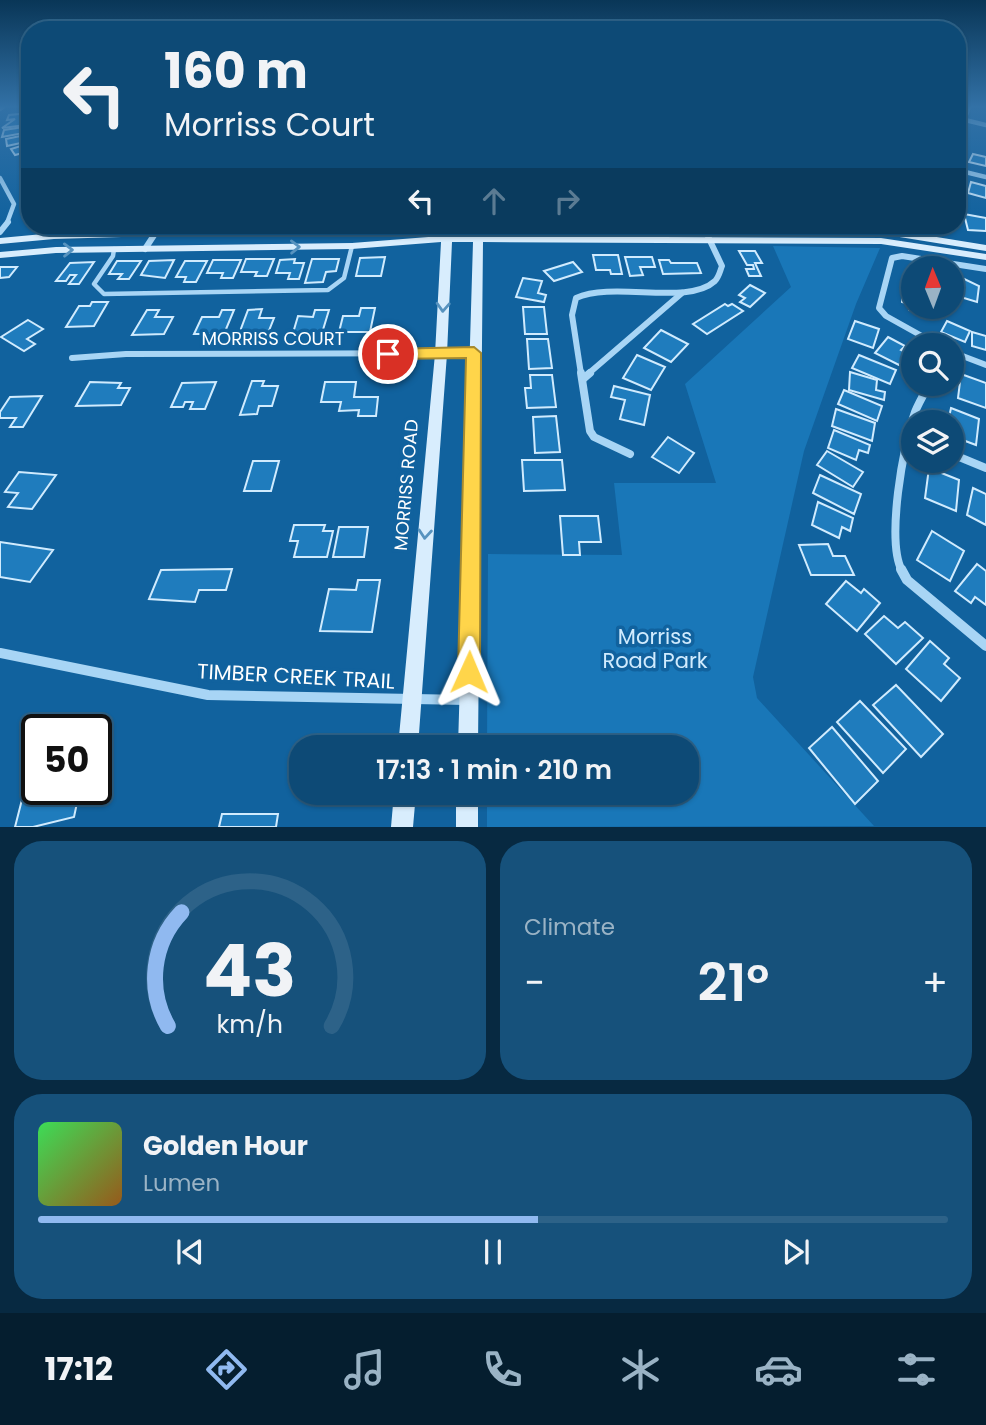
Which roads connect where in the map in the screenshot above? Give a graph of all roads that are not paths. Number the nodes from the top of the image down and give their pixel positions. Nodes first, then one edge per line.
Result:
1 (966, 172) edge
2 (986, 177) edge
3 (0, 178) edge
4 (0, 232) edge
5 (71, 235) edge
6 (155, 235) edge
7 (427, 235) edge
8 (447, 235) edge
9 (477, 235) edge
10 (594, 235) edge
11 (708, 235) edge
12 (906, 235) edge
13 (710, 239) junction
14 (0, 241) edge
15 (352, 246) junction
16 (986, 248) edge
17 (114, 249) junction
18 (145, 249) junction
19 (0, 255) edge
20 (986, 257) edge
21 (986, 269) edge
22 (682, 293) junction
23 (916, 333) edge
24 (474, 353) junction
25 (441, 354) junction
26 (964, 357) edge
27 (72, 358) dead end
28 (986, 365) edge
29 (583, 379) junction
30 (630, 454) dead end
31 (964, 459) edge
32 (986, 468) edge
33 (903, 473) edge
34 (986, 646) edge
35 (0, 653) edge
36 (468, 700) junction
37 (411, 701) junction
38 (409, 735) edge
39 (468, 735) edge
40 (404, 805) edge
41 (467, 805) edge
42 (402, 827) edge
43 (467, 827) edge

1 - 2 street
3 - 4 street
5 - 14 main road
6 - 18 street
7 - 15 main road
8 -> 25 main road, MORRISS ROAD
9 - 24 main road
10 - 13 main road
11 - 13 street
12 - 16 main road
13 - 20 main road
13 - 22 street
15 - 17 lane
18 -> 15 main road
17 - 18 main road
19 -> 17 main road
21 - 23 street
22 - 29 street
22 - 29 street
24 - 25 street, MORRISS COURT
24 - 36 main road
25 - 27 street, MORRISS COURT
25 -> 37 main road, MORRISS ROAD
26 - 28 street
29 - 30 street
31 - 32 street
33 - 34 street
35 - 37 street, TIMBER CREEK TRAIL
36 - 37 street, TIMBER CREEK TRAIL
36 - 39 main road
37 - 38 main road, MORRISS ROAD
40 - 42 main road
41 - 43 main road

